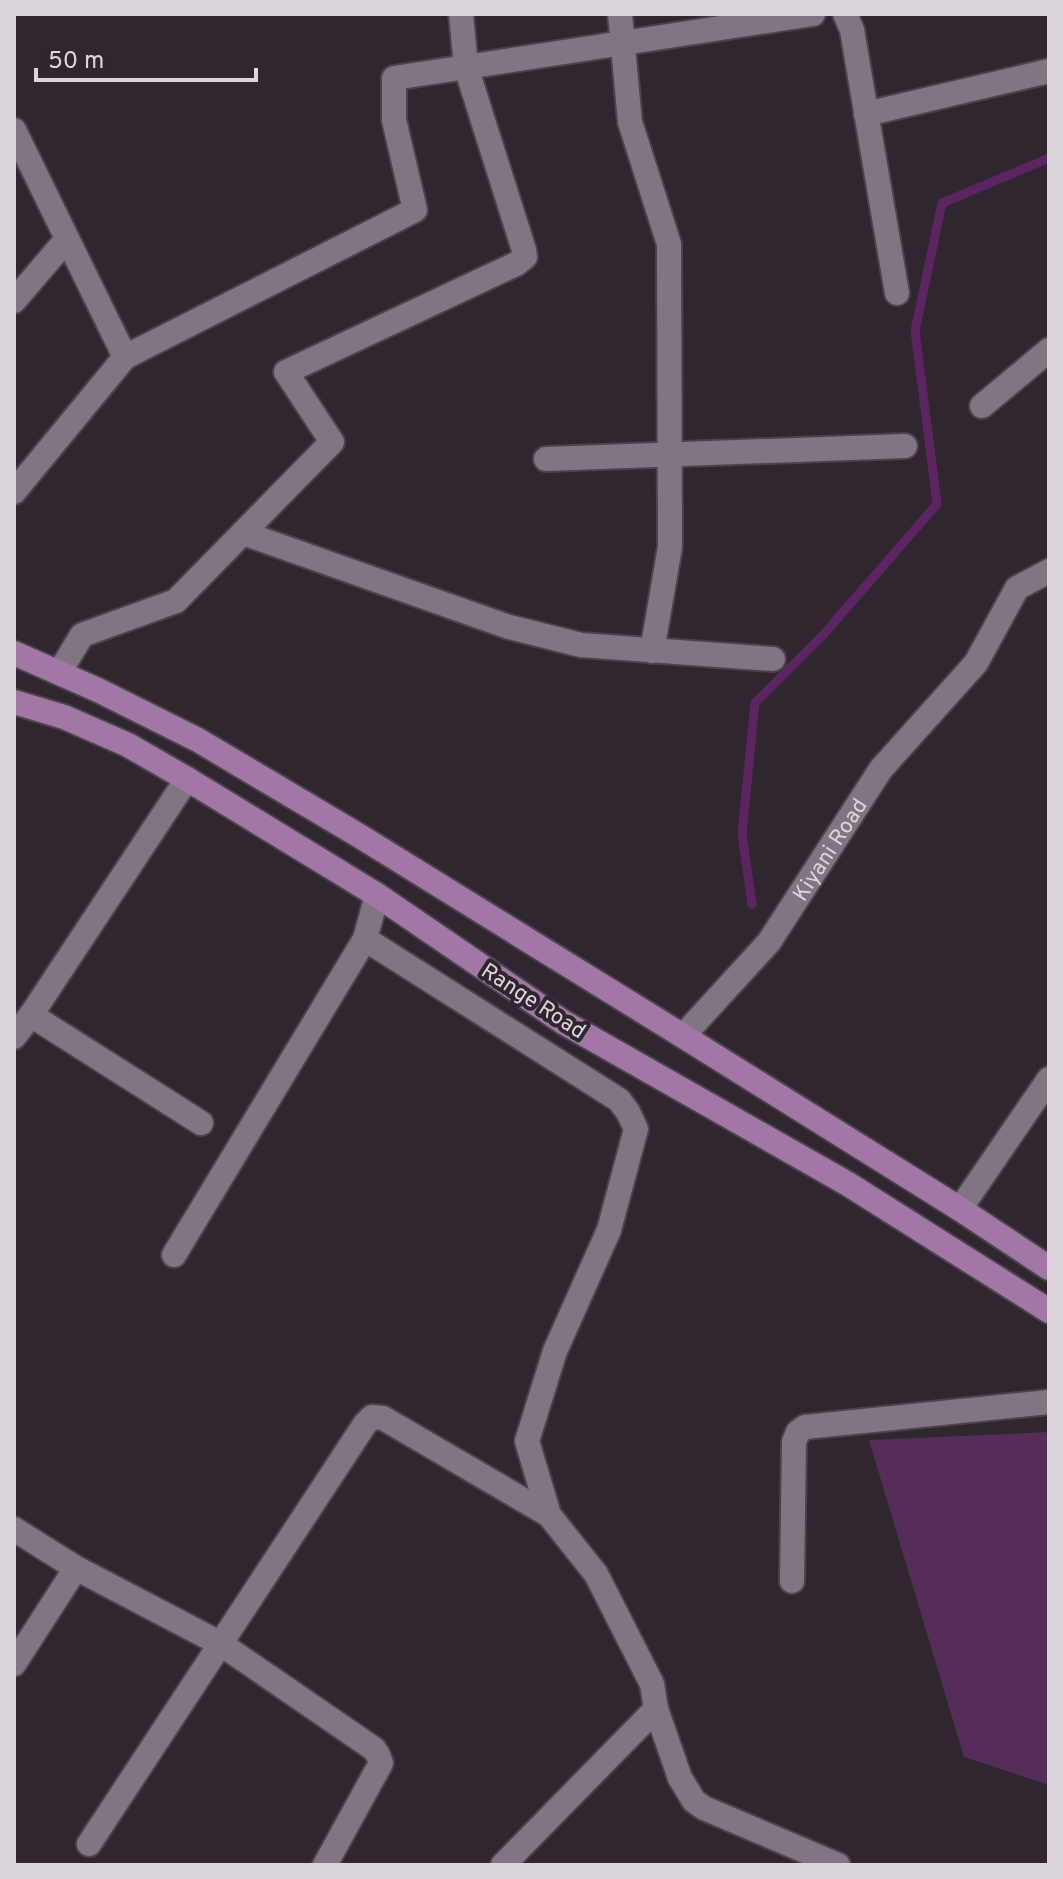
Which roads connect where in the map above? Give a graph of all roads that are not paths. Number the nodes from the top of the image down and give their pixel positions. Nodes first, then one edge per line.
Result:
1 (461, 14) edge
2 (620, 14) edge
3 (813, 14) edge
4 (845, 14) edge
5 (784, 16) edge
6 (623, 44) junction
7 (466, 67) junction
8 (1049, 71) edge
9 (866, 114) junction
10 (14, 130) edge
11 (67, 239) junction
12 (897, 293) dead end
13 (14, 301) edge
14 (1049, 350) edge
15 (125, 357) junction
16 (982, 406) dead end
17 (905, 446) dead end
18 (670, 453) junction
19 (546, 459) dead end
20 (14, 492) edge
21 (243, 533) junction
22 (1049, 571) edge
23 (652, 651) junction
24 (14, 653) edge
25 (773, 659) dead end
26 (59, 673) junction
27 (14, 702) edge
28 (187, 779) junction
29 (377, 895) junction
30 (365, 939) junction
31 (31, 1015) junction
32 (683, 1036) junction
33 (14, 1037) edge
34 (1049, 1079) edge
35 (201, 1123) dead end
36 (960, 1209) junction
37 (174, 1255) dead end
38 (1049, 1268) edge
39 (1049, 1311) edge
40 (1049, 1402) edge
41 (549, 1515) junction
42 (14, 1529) edge
43 (76, 1568) junction
44 (792, 1581) dead end
45 (221, 1644) junction
46 (14, 1664) edge
47 (656, 1709) junction
48 (89, 1844) dead end
49 (325, 1865) edge
50 (503, 1865) edge
51 (838, 1865) edge

1 - 7 street
2 - 6 street
3 - 5 street
4 - 9 street
5 - 6 street
6 - 7 street
6 - 18 street
7 - 15 street
7 - 21 street
8 - 9 street
9 - 12 street
10 - 11 street
11 - 13 street
11 - 15 street
14 - 16 street
15 - 20 street
17 - 18 street
18 - 19 street
18 - 23 street
21 - 23 street
21 - 26 street
22 - 32 street, Kiyani Road
23 - 25 street
24 - 26 main road
26 - 32 main road
27 - 28 main road, Range Road
28 - 29 main road, Range Road
28 - 31 street
29 - 30 street
29 - 39 main road, Range Road
30 - 37 street
30 - 41 street
31 - 33 street
31 - 35 street
32 - 36 main road
34 - 36 street
36 - 38 main road
40 - 44 street
41 - 45 street
41 - 47 street
42 - 43 street
43 - 45 street
43 - 46 street
45 - 48 street
45 - 49 street
47 - 50 street
47 - 51 street

